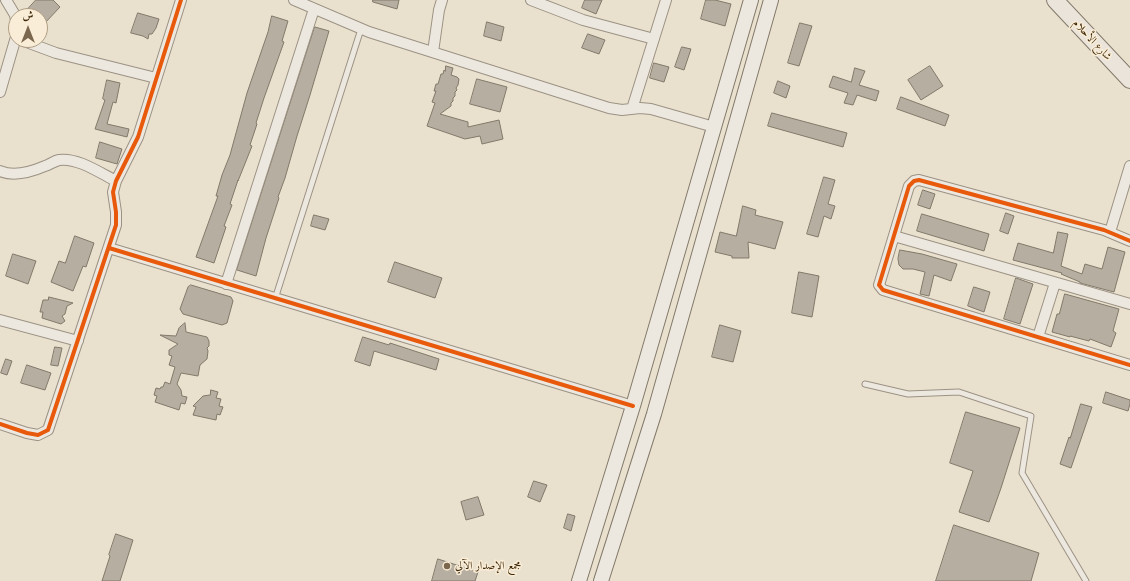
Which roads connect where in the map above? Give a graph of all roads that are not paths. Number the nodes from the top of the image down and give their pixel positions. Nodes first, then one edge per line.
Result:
1 (181, 0) edge
2 (294, 0) edge
3 (442, 0) edge
4 (666, 0) edge
5 (751, 0) edge
6 (771, 0) edge
7 (1055, 0) edge
8 (536, 1) edge
9 (314, 9) junction
10 (361, 29) junction
11 (654, 38) junction
12 (13, 48) edge
13 (43, 48) edge
14 (433, 52) junction
15 (735, 58) junction
16 (752, 64) junction
17 (156, 78) junction
18 (1130, 80) edge
19 (0, 92) edge
20 (632, 108) junction
21 (714, 128) junction
22 (1130, 166) edge
23 (0, 171) edge
24 (116, 181) junction
25 (1110, 232) junction
26 (894, 236) junction
27 (1130, 241) edge
28 (109, 248) junction
29 (1055, 283) junction
30 (226, 284) junction
31 (275, 299) junction
32 (1130, 304) edge
33 (0, 320) edge
34 (1038, 337) junction
35 (78, 342) junction
36 (1130, 365) edge
37 (865, 384) dead end
38 (633, 406) junction
39 (654, 414) junction
40 (0, 424) edge
41 (579, 581) edge
42 (601, 581) edge
43 (1086, 581) edge

1 - 17 street
2 - 9 street
3 - 14 street
4 - 11 street
5 - 15 main road
6 - 16 main road
7 - 18 main road, شارع الأحلام
8 - 11 street
9 - 10 street
9 - 30 street
10 - 14 street
10 - 31 lane
11 - 20 street
12 - 19 street
13 - 17 street
14 - 20 street
15 - 16 main road
15 - 21 main road
16 - 39 main road
17 - 24 street
20 - 21 street
21 - 38 main road
22 - 25 street
23 - 24 street
24 - 28 street
25 - 26 street
25 - 27 street
26 - 29 street
26 - 34 street
28 - 30 street
28 - 35 street
29 - 32 street
29 - 34 street
30 - 31 street
31 - 38 street
33 - 35 street
34 - 36 street
35 - 40 street
37 - 43 lane
38 - 39 main road
38 - 41 main road
39 - 42 main road

